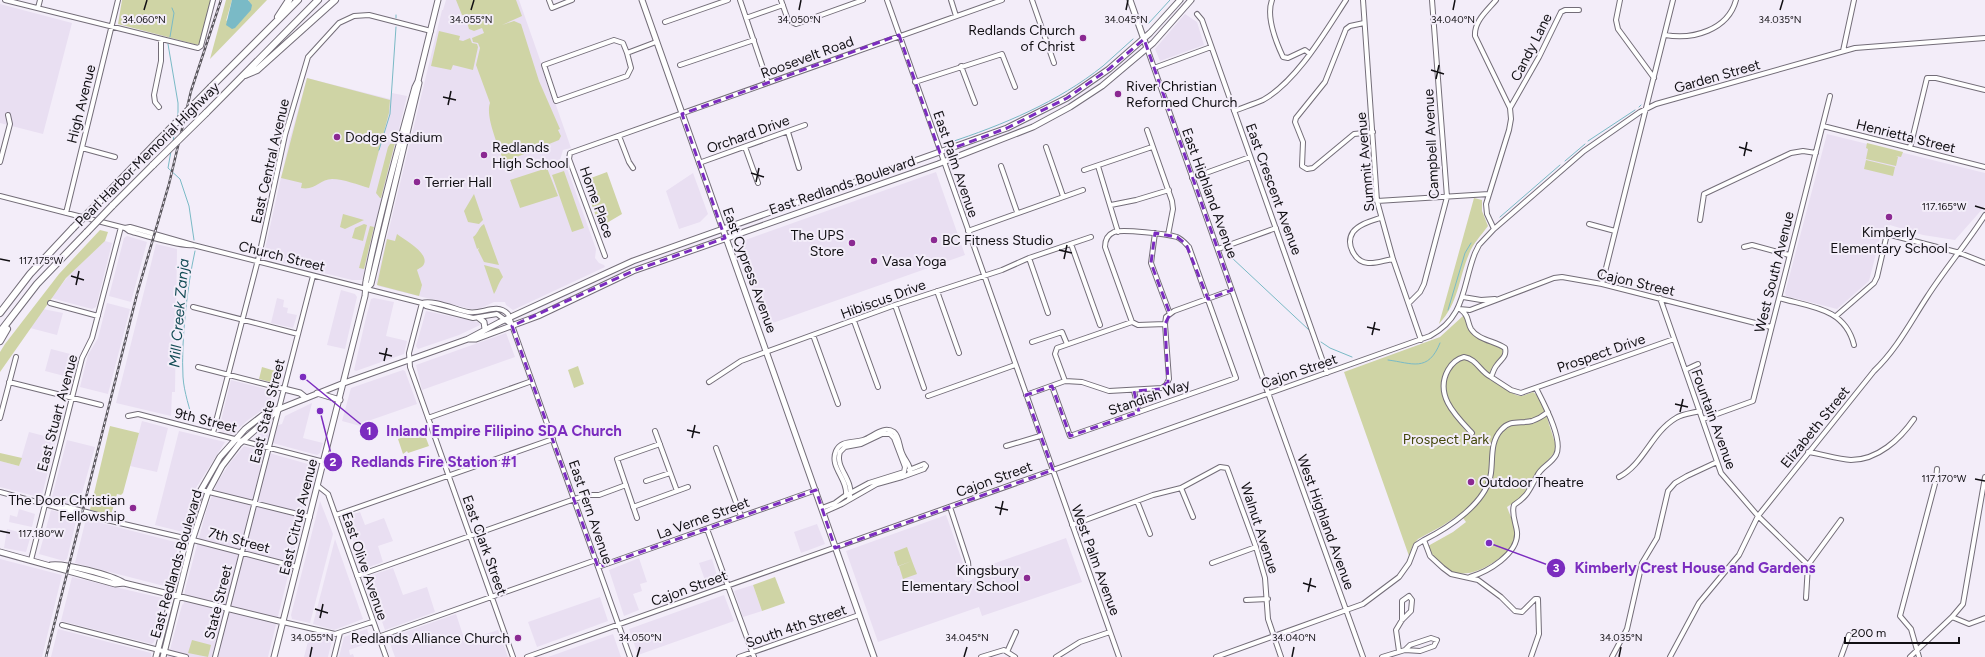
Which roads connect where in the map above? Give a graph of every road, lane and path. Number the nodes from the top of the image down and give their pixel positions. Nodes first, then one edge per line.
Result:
1 (5, 0) edge
2 (40, 0) edge
3 (118, 0) edge
4 (213, 0) edge
5 (289, 0) edge
6 (298, 0) edge
7 (318, 0) edge
8 (335, 0) edge
9 (438, 0) edge
10 (549, 0) edge
11 (572, 0) edge
12 (642, 0) edge
13 (728, 0) edge
14 (740, 0) edge
15 (782, 0) edge
16 (863, 0) edge
17 (887, 0) edge
18 (951, 0) edge
19 (1002, 0) edge
20 (1032, 0) edge
21 (1130, 0) edge
22 (1180, 0) edge
23 (1191, 0) edge
24 (1272, 0) edge
25 (1346, 0) edge
26 (1363, 0) edge
27 (1432, 0) edge
28 (1496, 0) edge
29 (1620, 0) edge
30 (1673, 0) edge
31 (1736, 0) edge
32 (1854, 0) edge
33 (783, 5) junction
34 (38, 8) junction
35 (1579, 10) dead end
36 (1197, 14) dead end
37 (956, 16) junction
38 (746, 18) junction
39 (275, 22) junction
40 (665, 22) dead end
41 (1364, 23) junction
42 (112, 26) junction
43 (431, 31) junction
44 (899, 35) junction
45 (1665, 35) junction
46 (1985, 38) edge
47 (162, 39) junction
48 (1144, 39) junction
49 (754, 40) junction
50 (656, 42) junction
51 (1211, 47) junction
52 (1147, 48) junction
53 (1843, 51) junction
54 (627, 53) junction
55 (1310, 54) junction
56 (1054, 63) dead end
57 (680, 65) dead end
58 (961, 66) junction
59 (1154, 68) junction
60 (242, 76) junction
61 (1654, 78) junction
62 (915, 82) junction
63 (768, 83) junction
64 (1015, 87) dead end
65 (1985, 90) edge
66 (1830, 96) dead end
67 (975, 103) dead end
68 (158, 107) dead end
69 (1510, 108) junction
70 (1646, 108) junction
71 (1234, 110) junction
72 (682, 114) junction
73 (8, 115) dead end
74 (804, 125) dead end
75 (1823, 126) junction
76 (1147, 130) dead end
77 (788, 132) junction
78 (1373, 132) junction
79 (619, 136) junction
80 (745, 147) junction
81 (1046, 147) dead end
82 (1152, 147) junction
83 (82, 148) junction
84 (1910, 148) junction
85 (940, 153) junction
86 (1816, 153) junction
87 (115, 157) dead end
88 (568, 157) joint
89 (1250, 157) junction
90 (0, 162) edge
91 (943, 162) junction
92 (699, 163) junction
93 (1001, 166) dead end
94 (1098, 166) junction
95 (1985, 167) edge
96 (634, 168) dead end
97 (799, 168) dead end
98 (1084, 170) dead end
99 (1192, 178) junction
100 (758, 183) dead end
101 (1083, 190) dead end
102 (1168, 190) junction
103 (1489, 194) junction
104 (0, 196) edge
105 (1063, 196) junction
106 (1447, 197) junction
107 (1377, 201) junction
108 (1111, 205) junction
109 (1017, 212) junction
110 (66, 213) junction
111 (1985, 215) edge
112 (1380, 218) junction
113 (1700, 220) dead end
114 (1589, 224) dead end
115 (123, 227) junction
116 (1276, 228) junction
117 (1494, 229) junction
118 (722, 230) junction
119 (968, 231) junction
120 (1615, 231) junction
121 (1118, 232) junction
122 (1154, 234) junction
123 (1168, 235) junction
124 (1091, 237) dead end
125 (725, 238) junction
126 (1071, 244) junction
127 (1744, 247) dead end
128 (1218, 249) junction
129 (1960, 253) junction
130 (1789, 255) junction
131 (605, 256) dead end
132 (1029, 258) junction
133 (1393, 259) junction
134 (257, 262) junction
135 (1985, 263) edge
136 (313, 276) junction
137 (984, 277) junction
138 (1602, 284) junction
139 (366, 289) junction
140 (1232, 290) junction
141 (937, 291) junction
142 (1463, 297) junction
143 (1497, 298) junction
144 (1660, 298) junction
145 (1779, 298) junction
146 (1208, 299) junction
147 (50, 303) dead end
148 (422, 303) junction
149 (1409, 303) junction
150 (19, 305) junction
151 (895, 305) junction
152 (193, 307) dead end
153 (1458, 309) junction
154 (0, 313) edge
155 (1048, 313) dead end
156 (1170, 314) junction
157 (98, 316) junction
158 (1836, 316) junction
159 (479, 318) junction
160 (507, 319) junction
161 (242, 320) junction
162 (854, 321) junction
163 (1132, 322) junction
164 (1165, 324) junction
165 (1100, 325) dead end
166 (512, 326) junction
167 (1771, 327) junction
168 (485, 329) junction
169 (0, 332) edge
170 (298, 334) junction
171 (813, 335) junction
172 (468, 339) junction
173 (1674, 339) junction
174 (1421, 340) junction
175 (0, 341) edge
176 (1032, 342) dead end
177 (1067, 344) junction
178 (1854, 345) dead end
179 (766, 352) junction
180 (959, 353) dead end
181 (16, 357) dead end
182 (409, 360) junction
183 (1698, 364) dead end
184 (1015, 365) junction
185 (198, 367) dead end
186 (1684, 370) junction
187 (1327, 373) junction
188 (228, 374) junction
189 (1491, 377) junction
190 (532, 381) junction
191 (1065, 381) junction
192 (9, 382) junction
193 (344, 382) junction
194 (709, 382) dead end
195 (1052, 386) junction
196 (878, 387) dead end
197 (924, 388) dead end
198 (1536, 388) junction
199 (284, 389) junction
200 (1134, 391) junction
201 (317, 393) junction
202 (1268, 394) junction
203 (1026, 395) junction
204 (928, 396) dead end
205 (305, 397) junction
206 (72, 398) junction
207 (340, 400) junction
208 (838, 404) dead end
209 (101, 405) dead end
210 (279, 409) junction
211 (1700, 411) junction
212 (1139, 412) junction
213 (1548, 412) junction
214 (128, 416) dead end
215 (0, 418) edge
216 (428, 418) junction
217 (1914, 418) dead end
218 (1703, 419) junction
219 (655, 431) dead end
220 (213, 433) junction
221 (1472, 433) dead end
222 (1040, 436) junction
223 (235, 439) junction
224 (553, 439) junction
225 (242, 441) junction
226 (660, 444) junction
227 (1006, 446) dead end
228 (269, 448) junction
229 (716, 448) dead end
230 (1808, 452) junction
231 (324, 462) junction
232 (1717, 462) junction
233 (910, 469) junction
234 (1936, 469) dead end
235 (1052, 470) junction
236 (904, 472) junction
237 (670, 473) junction
238 (909, 474) junction
239 (448, 475) junction
240 (1620, 477) dead end
241 (1985, 477) edge
242 (646, 481) dead end
243 (626, 485) junction
244 (318, 486) junction
245 (688, 487) dead end
246 (1181, 488) junction
247 (201, 490) junction
248 (816, 490) junction
249 (677, 491) junction
250 (0, 492) edge
251 (208, 492) junction
252 (851, 492) junction
253 (845, 496) junction
254 (574, 499) junction
255 (849, 499) junction
256 (1137, 501) junction
257 (255, 503) junction
258 (45, 504) junction
259 (633, 507) junction
260 (950, 507) junction
261 (823, 510) junction
262 (336, 515) junction
263 (741, 516) junction
264 (1758, 516) junction
265 (310, 517) junction
266 (1193, 517) dead end
267 (637, 518) dead end
268 (1842, 520) dead end
269 (1072, 525) junction
270 (707, 528) junction
271 (1150, 534) dead end
272 (470, 536) junction
273 (186, 539) junction
274 (192, 540) junction
275 (1424, 540) junction
276 (1256, 547) junction
277 (835, 548) junction
278 (0, 552) edge
279 (242, 552) junction
280 (31, 560) junction
281 (596, 560) junction
282 (1212, 563) dead end
283 (1808, 565) junction
284 (297, 567) junction
285 (598, 567) junction
286 (968, 573) dead end
287 (357, 576) junction
288 (1469, 577) junction
289 (727, 586) junction
290 (172, 594) junction
291 (178, 596) junction
292 (492, 597) junction
293 (1806, 598) dead end
294 (1268, 599) junction
295 (1246, 600) dead end
296 (228, 608) junction
297 (1346, 611) junction
298 (859, 615) junction
299 (1952, 617) junction
300 (1985, 618) edge
301 (1402, 620) junction
302 (283, 622) junction
303 (372, 622) junction
304 (619, 624) junction
305 (62, 625) dead end
306 (1016, 632) dead end
307 (1110, 632) junction
308 (340, 633) junction
309 (1273, 635) junction
310 (1849, 636) dead end
311 (378, 637) junction
312 (1405, 650) junction
313 (1399, 651) junction
314 (1007, 652) junction
315 (1916, 652) junction
316 (161, 653) edge
317 (753, 655) edge
318 (156, 657) edge
319 (186, 657) edge
320 (215, 657) edge
321 (274, 657) edge
322 (334, 657) edge
323 (386, 657) edge
324 (513, 657) edge
325 (527, 657) edge
326 (630, 657) edge
327 (739, 657) edge
328 (874, 657) edge
329 (981, 657) edge
330 (1015, 657) edge
331 (1056, 657) edge
332 (1119, 657) edge
333 (1216, 657) edge
334 (1281, 657) edge
335 (1363, 657) edge
336 (1382, 657) edge
337 (1531, 657) edge
338 (1612, 657) edge
339 (1670, 657) edge
340 (1841, 657) edge
341 (1910, 657) edge
342 (1919, 657) edge

1 - 34 street
2 - 34 street
3 - 42 street, High Avenue
4 - 47 street
5 - 39 highway
6 - 39 highway, Pearl Harbor Memorial Highway
7 - 60 highway, Pearl Harbor Memorial Highway
8 - 60 highway
9 - 43 main road, East Citrus Avenue
10 - 11 street
12 - 50 main road, East Cypress Avenue
13 - 40 street
14 - 38 street
15 - 33 street
16 - 33 street
17 - 44 street, East Palm Avenue
18 - 37 street
19 - 37 street, Roosevelt Road
20 - 56 street
21 - 48 main road, East Highland Avenue
22 - 48 main road, East Redlands Boulevard
23 - 52 main road, East Redlands Boulevard
24 - 55 street
25 - 55 street
26 - 41 street, Summit Avenue
27 - 106 street, Campbell Avenue
28 - 69 street
29 - 61 street
30 - 45 street
31 - 45 street
32 - 53 street
33 - 38 street
34 - 42 street
35 - 69 street, Candy Lane
36 - 51 street, East Crescent Avenue
37 - 44 street, Roosevelt Road
38 - 49 street
39 - 154 highway, Pearl Harbor Memorial Highway, bridge
41 - 78 street, Summit Avenue
41 - 78 street
42 - 47 street
42 - 83 street, High Avenue
43 - 134 street, East Central Avenue
43 - 139 main road, East Citrus Avenue
44 - 62 street, East Palm Avenue
44 - 63 street, Roosevelt Road
45 - 61 street
46 - 53 street, Garden Street
47 - 68 street
48 - 52 main road, East Highland Avenue
48 - 85 main road, East Redlands Boulevard
49 - 57 street
49 - 63 street
50 - 54 street
50 - 72 main road, East Cypress Avenue
51 - 59 street
51 - 71 street, East Crescent Avenue
52 - 59 street, East Highland Avenue
52 - 91 main road, East Redlands Boulevard
53 - 70 street, Garden Street
54 - 54 street
55 - 71 street
58 - 62 street
58 - 64 street
58 - 67 street
59 - 99 street, East Highland Avenue
60 - 150 highway, Pearl Harbor Memorial Highway, bridge
61 - 70 street
62 - 85 street, East Palm Avenue
63 - 72 street, Roosevelt Road
65 - 84 street
66 - 75 street, West South Avenue
69 - 103 street
70 - 117 street, Garden Street
70 - 120 street
71 - 89 street, East Crescent Avenue
72 - 79 street, Roosevelt Road
72 - 92 main road, East Cypress Avenue
73 - 90 street
74 - 77 street, Orchard Drive
75 - 84 street, Henrietta Street
75 - 86 street, West South Avenue
76 - 82 street
77 - 80 street, Orchard Drive
77 - 97 street
78 - 107 street, Summit Avenue
79 - 88 street, Roosevelt Road
79 - 96 street
80 - 92 street, Orchard Drive
80 - 100 street
81 - 105 street
82 - 94 street
82 - 102 street
83 - 87 street
83 - 110 street, High Avenue
84 - 95 street, Henrietta Street
85 - 91 street, East Palm Avenue
85 - 118 main road, East Redlands Boulevard
86 - 113 street
86 - 130 street, West South Avenue
88 - 131 street, Home Place
89 - 99 street
89 - 116 street, East Crescent Avenue
91 - 119 street, East Palm Avenue
91 - 125 main road, East Redlands Boulevard
92 - 118 main road, East Cypress Avenue
93 - 109 street
94 - 98 street
94 - 108 street
99 - 128 street, East Highland Avenue
101 - 105 street
102 - 108 street
102 - 123 street
103 - 106 street
103 - 117 street
104 - 110 street, Church Street
105 - 109 street
106 - 107 street
106 - 149 street, Campbell Avenue
107 - 112 street, Summit Avenue
108 - 121 street
109 - 119 street
110 - 115 street, Church Street
111 - 129 street, Elizabeth Street
112 - 133 street, Summit Avenue
112 - 133 street
114 - 120 street
115 - 134 street, Church Street
115 - 157 street, East Stuart Avenue
116 - 128 street
116 - 187 street, East Crescent Avenue
117 - 142 street, Garden Street
118 - 125 main road, East Cypress Avenue
118 - 160 main road, East Redlands Boulevard
119 - 137 street, East Palm Avenue
120 - 138 street
121 - 122 street
121 - 163 street
122 - 123 street
122 - 156 street
123 - 146 street
124 - 126 street, Hibiscus Drive
125 - 166 main road, East Redlands Boulevard
125 - 179 main road, East Cypress Avenue
126 - 132 street, Hibiscus Drive
126 - 165 street
127 - 130 street
128 - 140 street, East Highland Avenue
129 - 135 street
129 - 158 street
129 - 230 street, Elizabeth Street
130 - 145 street, West South Avenue
132 - 137 street, Hibiscus Drive
132 - 155 street
133 - 149 street, Summit Avenue
134 - 136 street, Church Street
134 - 161 street, East Central Avenue
136 - 139 street, Church Street
136 - 170 street, East State Street
137 - 141 street, Hibiscus Drive
137 - 184 street, East Palm Avenue
138 - 143 street, Cajon Street
138 - 144 street, Cajon Street
139 - 148 street, Church Street
139 - 193 main road, East Citrus Avenue
140 - 146 street
140 - 202 street, East Highland Avenue
141 - 151 street, Hibiscus Drive
141 - 180 street
142 - 143 street, Cajon Street
142 - 153 street, Cajon Street
143 - 153 street, Cajon Street
144 - 167 street, Cajon Street
144 - 173 street, Fountain Avenue
145 - 158 street
145 - 167 street, West South Avenue
146 - 156 street
146 - 212 street, Standish Way
147 - 157 street
148 - 159 street
148 - 160 street
148 - 182 street, East Clark Street
149 - 174 street, Summit Avenue
150 - 169 highway, Pearl Harbor Memorial Highway
150 - 175 highway
151 - 162 street, Hibiscus Drive
151 - 197 street
152 - 161 street
153 - 174 street, Cajon Street
153 - 189 street
156 - 164 street
157 - 206 street, East Stuart Avenue
158 - 178 street
159 - 160 street
159 - 168 main road
160 - 166 street, East Fern Avenue
160 - 168 main road, East Redlands Boulevard
161 - 170 street
161 - 188 street, East Central Avenue
162 - 171 street, Hibiscus Drive
162 - 196 street
163 - 164 street
163 - 177 street
164 - 200 street
166 - 172 main road, East Redlands Boulevard
166 - 190 street, East Fern Avenue
167 - 218 street, West South Avenue
168 - 172 main road, East Redlands Boulevard
170 - 199 street, East State Street
171 - 179 street, Hibiscus Drive
171 - 208 street
172 - 182 main road, East Redlands Boulevard
173 - 186 street, Fountain Avenue
173 - 198 street, Prospect Drive
174 - 187 street, Cajon Street
176 - 177 street
177 - 191 street
179 - 194 street, Hibiscus Drive
179 - 248 main road, East Cypress Avenue
181 - 192 street
182 - 193 main road, East Redlands Boulevard
182 - 216 street, East Clark Street
183 - 186 street
184 - 203 street, East Palm Avenue
184 - 204 street
185 - 188 street
186 - 211 street, Fountain Avenue
187 - 202 street, Cajon Street
188 - 199 street
188 - 220 street, East Central Avenue
189 - 198 street, Prospect Drive
189 - 221 street, Prospect Drive
190 - 216 street
190 - 224 street, East Fern Avenue
191 - 195 street
191 - 200 street
192 - 206 street
192 - 215 street
193 - 201 main road, East Redlands Boulevard
193 - 207 main road, East Citrus Avenue
195 - 203 street
195 - 212 street, Standish Way
198 - 213 street
199 - 205 main road
199 - 210 street, East State Street
200 - 212 street
201 - 205 main road, East Redlands Boulevard
201 - 207 main road
202 - 235 street, Cajon Street
202 - 297 street, West Highland Avenue
203 - 222 street, East Palm Avenue
205 - 210 main road, East Redlands Boulevard
206 - 209 street
206 - 258 street, East Stuart Avenue
207 - 231 main road, East Citrus Avenue
210 - 223 main road, East Redlands Boulevard
210 - 225 main road, East Redlands Boulevard
210 - 228 street, East State Street
211 - 218 street, Fountain Avenue
211 - 240 street
213 - 275 street
213 - 288 street
214 - 220 street, 9th Street
216 - 239 street, East Clark Street
217 - 230 street
218 - 232 street, Fountain Avenue
219 - 226 street
220 - 223 street, 9th Street
222 - 227 street
222 - 235 street, East Palm Avenue
223 - 225 street, 9th Street
223 - 247 main road, East Redlands Boulevard
224 - 239 street
224 - 254 street, East Fern Avenue
225 - 228 street, 9th Street
225 - 251 main road, East Redlands Boulevard
226 - 237 street
226 - 243 street
228 - 231 street, 9th Street
228 - 257 street, East State Street
229 - 263 street
230 - 264 street, Elizabeth Street
231 - 244 main road, East Citrus Avenue
232 - 264 street, Fountain Avenue
232 - 338 street
233 - 236 street
233 - 238 street
233 - 238 street
233 - 253 street
234 - 315 street
235 - 260 street, Cajon Street
235 - 269 street, West Palm Avenue
236 - 252 street
236 - 252 street
237 - 242 street
237 - 249 street
238 - 255 street
239 - 262 street
239 - 272 street, East Clark Street
241 - 299 street
243 - 254 street
243 - 259 street
244 - 262 street, East Olive Avenue
244 - 265 main road, East Citrus Avenue
245 - 249 street
246 - 256 street
246 - 266 street
246 - 276 street, Walnut Avenue
247 - 251 street
247 - 273 main road, East Redlands Boulevard
248 - 261 main road, East Cypress Avenue
248 - 263 street, La Verne Street
249 - 259 street
250 - 258 street, 7th Street
251 - 257 street
251 - 274 main road, East Redlands Boulevard
252 - 253 street
252 - 255 street
253 - 261 street
254 - 272 street
254 - 281 street, East Fern Avenue
255 - 261 street
256 - 269 street
256 - 271 street
257 - 265 street
257 - 279 street, East State Street
258 - 273 street, 7th Street
258 - 280 street, East Stuart Avenue
259 - 267 street
260 - 277 street, Cajon Street
260 - 286 street
261 - 277 main road, East Cypress Avenue
262 - 287 street, East Olive Avenue
263 - 270 street, La Verne Street
264 - 283 street, Fountain Avenue
264 - 339 street, Elizabeth Street
265 - 284 main road, East Citrus Avenue
268 - 283 street
269 - 307 street, West Palm Avenue
270 - 285 street, La Verne Street
270 - 289 street
272 - 287 street
272 - 292 street, East Clark Street
273 - 274 street, 7th Street
273 - 290 main road, East Redlands Boulevard
274 - 279 street, 7th Street
274 - 291 main road, East Redlands Boulevard
275 - 288 street
275 - 297 street
276 - 282 street
276 - 294 street, Walnut Avenue
277 - 289 street, Cajon Street
277 - 298 main road, East Cypress Avenue
278 - 280 main road
279 - 284 street, 7th Street
279 - 296 street, State Street
280 - 290 main road
281 - 285 street, East Fern Avenue
281 - 292 street
283 - 293 street
284 - 302 main road, East Citrus Avenue
285 - 304 street, East Fern Avenue
287 - 303 street, East Olive Avenue
288 - 337 street
289 - 304 street, Cajon Street
289 - 317 street
290 - 291 main road
290 - 316 main road, East Redlands Boulevard
291 - 296 main road
291 - 316 main road, East Redlands Boulevard
292 - 311 street
292 - 324 street, East Clark Street
294 - 295 street
294 - 309 street, Walnut Avenue
296 - 302 main road
296 - 320 street, State Street
297 - 309 street
297 - 335 street, West Highland Avenue
298 - 317 street, South 4th Street
298 - 328 main road, East Cypress Avenue
299 - 300 street
299 - 315 street
301 - 301 street
301 - 313 street
302 - 308 street
302 - 321 main road, East Citrus Avenue
303 - 308 street
303 - 311 street, East Olive Avenue
304 - 325 street, Cajon Street
304 - 326 street, East Fern Avenue
305 - 316 street
306 - 314 street
307 - 331 street
307 - 332 street, West Palm Avenue
308 - 322 street
309 - 333 street
309 - 334 street, Walnut Avenue
310 - 340 street
311 - 323 street, East Olive Avenue
312 - 312 street
312 - 313 street
313 - 336 street
314 - 329 street
314 - 330 street
315 - 341 street
315 - 342 street
316 - 318 main road, East Redlands Boulevard
316 - 319 street
317 - 327 street, South 4th Street

